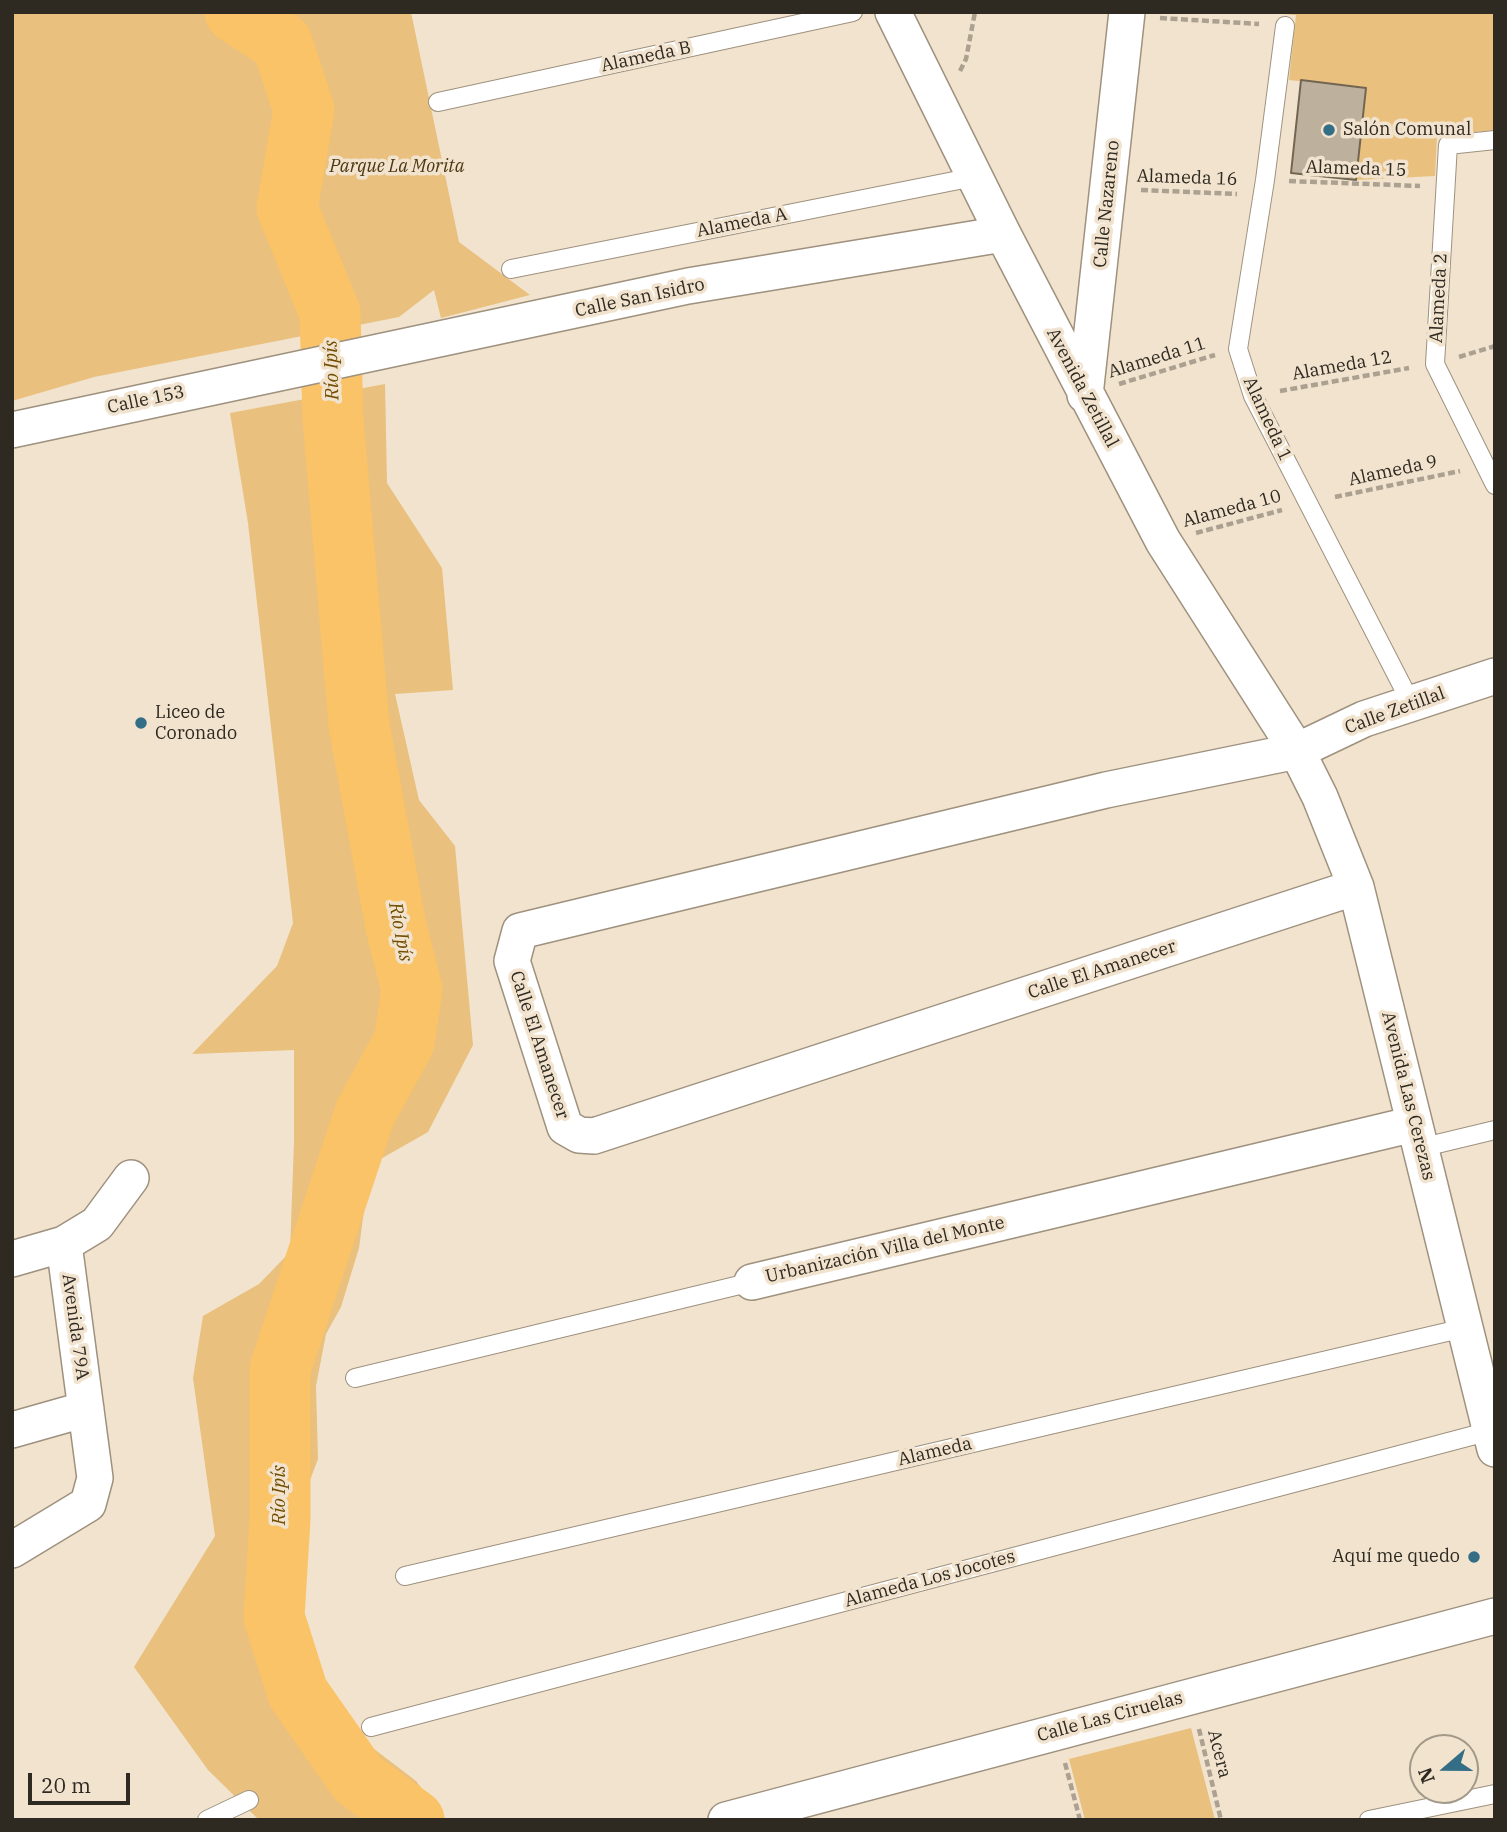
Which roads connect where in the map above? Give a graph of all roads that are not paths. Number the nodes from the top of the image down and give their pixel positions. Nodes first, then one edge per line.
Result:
1 (853, 12) edge
2 (893, 12) edge
3 (1126, 14) edge
4 (1285, 26) road end
5 (438, 102) dead end
6 (1495, 140) edge
7 (974, 177) junction
8 (1003, 234) junction
9 (511, 269) dead end
10 (280, 372) joint
11 (1085, 395) junction
12 (12, 430) edge
13 (1495, 485) edge
14 (1495, 676) edge
15 (1411, 703) junction
16 (1297, 751) junction
17 (1356, 887) junction
18 (1495, 1130) edge
19 (1418, 1136) junction
20 (131, 1178) dead end
21 (64, 1244) junction
22 (12, 1259) edge
23 (752, 1282) joint
24 (1464, 1328) junction
25 (355, 1378) dead end
26 (86, 1409) junction
27 (12, 1430) edge
28 (1492, 1440) edge
29 (12, 1550) edge
30 (405, 1576) dead end
31 (1495, 1616) edge
32 (371, 1727) dead end
33 (1495, 1794) edge
34 (248, 1800) dead end
35 (207, 1820) edge
36 (726, 1820) edge
37 (1369, 1820) edge

1 - 5 lane, Alameda B
2 - 7 street, Avenida Zetillal
3 - 11 street, Calle Nazareno
4 - 15 lane, Alameda 1
6 - 13 lane, Alameda 2
7 - 8 street, Avenida Zetillal
7 - 9 lane, Alameda A
8 - 10 street, Calle San Isidro
8 - 11 street, Avenida Zetillal
10 - 12 street, Calle 153
11 - 16 street, Avenida Zetillal
14 - 15 street, Calle Zetillal
15 - 16 street, Calle Zetillal
16 - 17 street, Avenida Las Cerezas
16 - 17 street, Calle El Amanecer
17 - 19 street, Avenida Las Cerezas
18 - 19 lane
19 - 23 street, Urbanización Villa del Monte
19 - 24 street, Avenida Las Cerezas
20 - 21 street
21 - 22 street
21 - 26 street, Avenida 79A
23 - 25 lane, Urbanización Villa del Monte
24 - 28 street, Avenida Las Cerezas
24 - 30 lane, Alameda
26 - 27 street
26 - 29 street, Avenida 79A
28 - 32 lane, Alameda Los Jocotes
31 - 36 street, Calle Las Ciruelas
33 - 37 lane
34 - 35 lane

